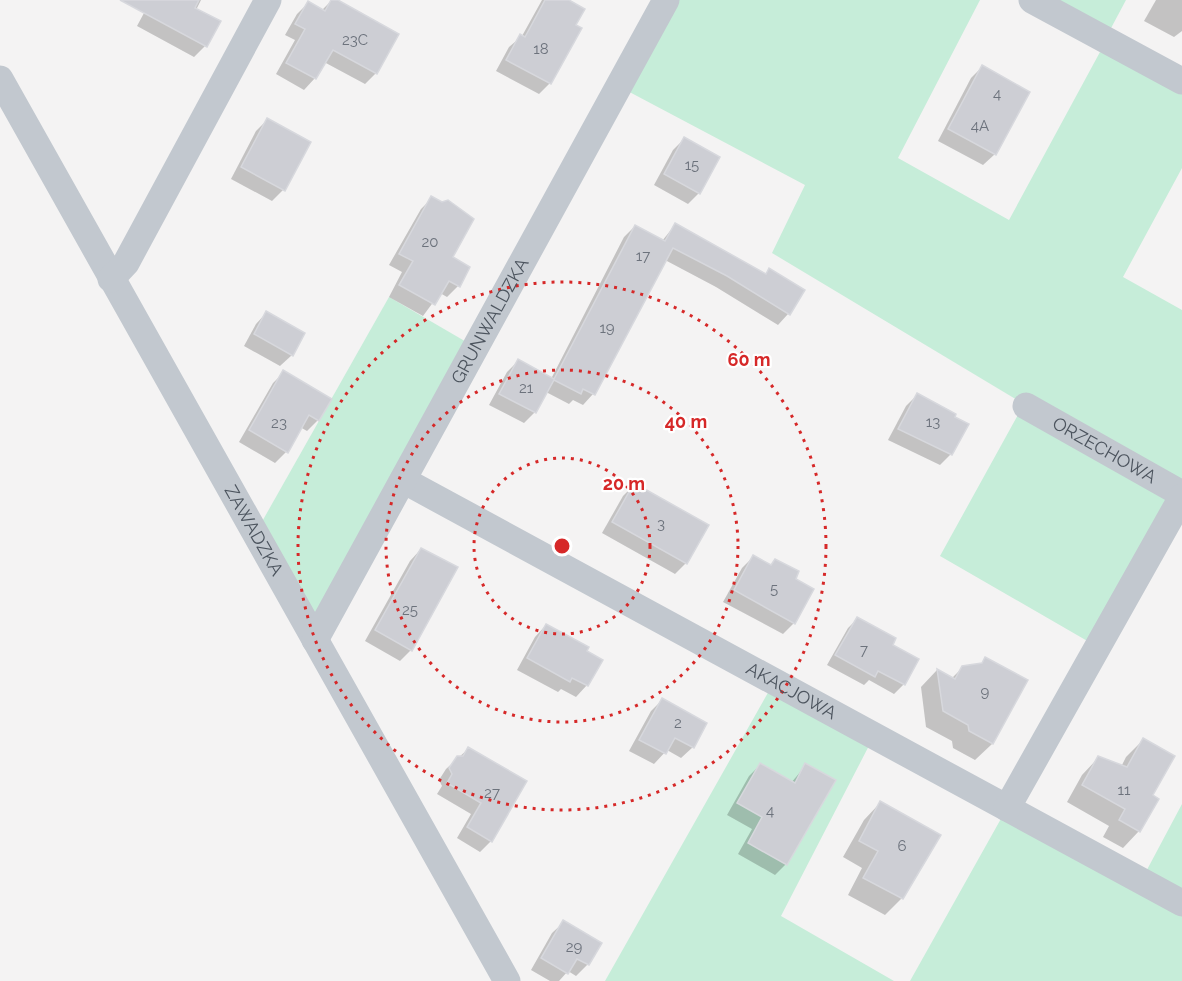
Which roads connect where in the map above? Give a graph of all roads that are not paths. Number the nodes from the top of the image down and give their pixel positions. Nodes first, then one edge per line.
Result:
1 (268, 0) edge
2 (666, 0) edge
3 (1032, 0) edge
4 (0, 79) edge
5 (1182, 81) edge
6 (111, 279) junction
7 (1026, 406) dead end
8 (403, 480) junction
9 (1182, 496) edge
10 (315, 640) junction
11 (1007, 808) junction
12 (1182, 903) edge
13 (507, 981) edge

1 - 6 street
2 - 8 street, GRUNWALDZKA
3 - 5 street
4 - 6 street, ZAWADZKA
6 - 10 street, ZAWADZKA
7 - 9 street, ORZECHOWA
8 - 10 street, GRUNWALDZKA
8 - 11 street, AKACJOWA
9 - 11 street
10 - 13 street, ZAWADZKA
11 - 12 street, AKACJOWA

